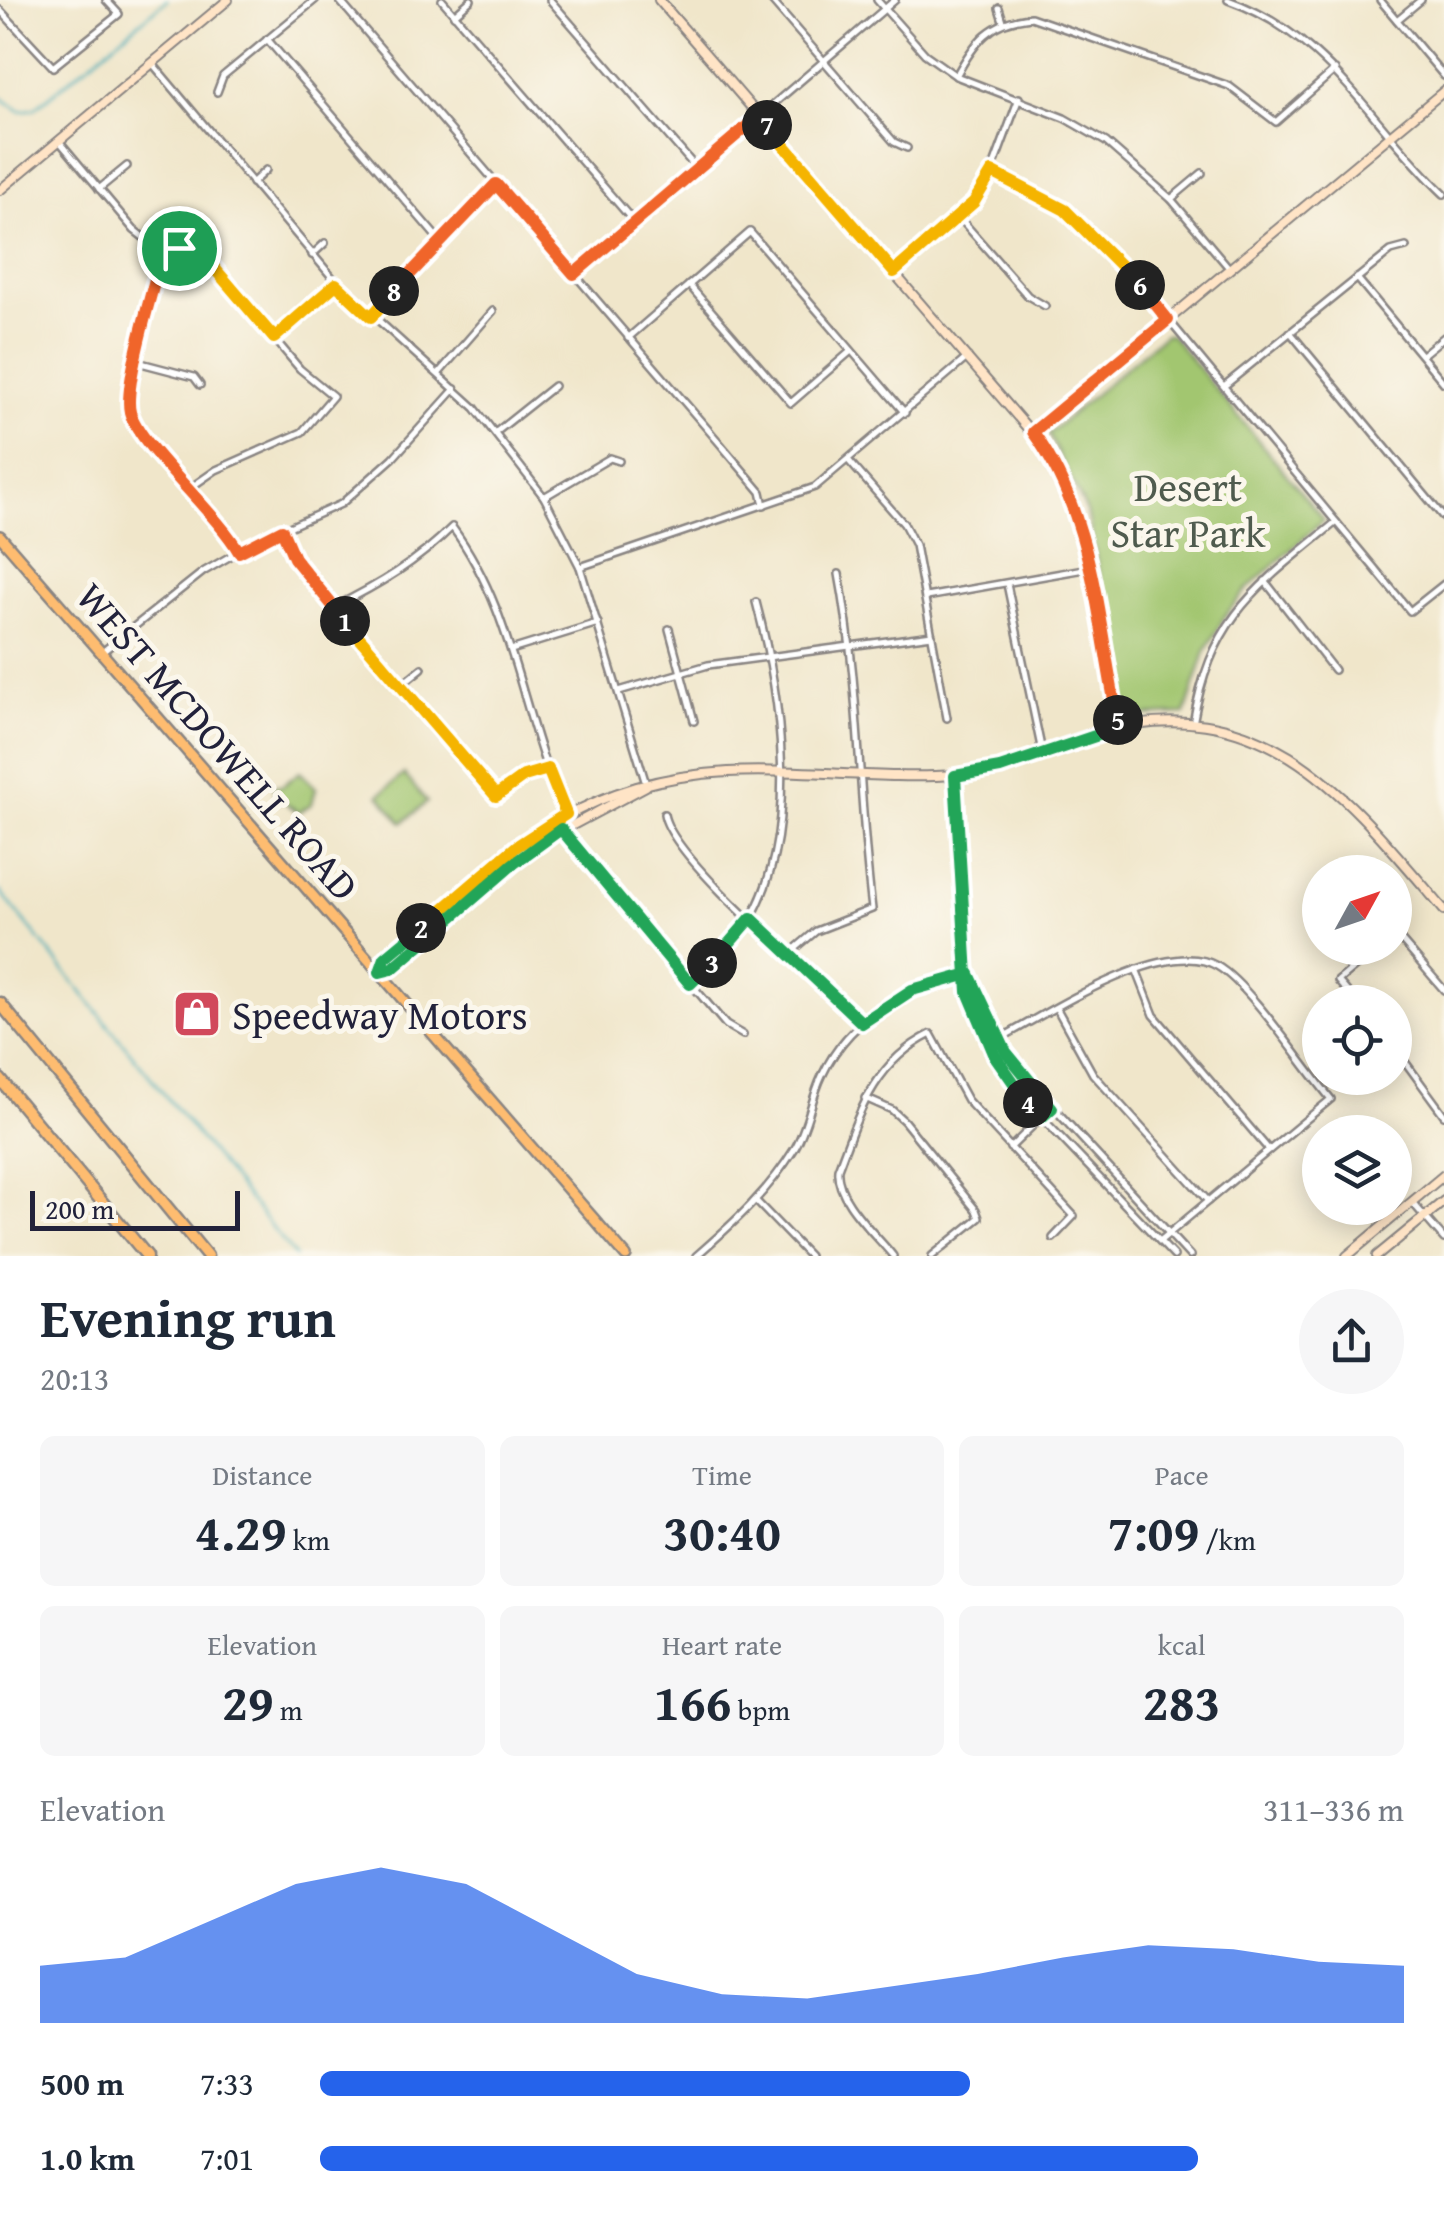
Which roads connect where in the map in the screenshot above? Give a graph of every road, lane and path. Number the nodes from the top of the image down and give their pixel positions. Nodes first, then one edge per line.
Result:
1 (106, 0) edge
2 (228, 0) edge
3 (315, 0) edge
4 (338, 0) edge
5 (442, 0) edge
6 (471, 0) edge
7 (550, 0) edge
8 (659, 0) edge
9 (771, 0) edge
10 (878, 0) edge
11 (895, 0) edge
12 (1228, 0) edge
13 (1380, 0) edge
14 (1421, 0) edge
15 (1000, 8) dead end
16 (885, 9) junction
17 (0, 10) edge
18 (454, 14) junction
19 (1397, 20) junction
20 (1003, 22) junction
21 (267, 39) junction
22 (824, 62) junction
23 (152, 63) junction
24 (1335, 70) junction
25 (956, 76) junction
26 (1444, 76) edge
27 (1444, 91) edge
28 (218, 92) dead end
29 (1018, 98) junction
30 (759, 116) junction
31 (1389, 137) junction
32 (58, 141) junction
33 (907, 148) dead end
34 (127, 166) dead end
35 (697, 169) junction
36 (266, 170) dead end
37 (992, 172) junction
38 (1202, 173) dead end
39 (252, 182) junction
40 (496, 184) junction
41 (99, 189) junction
42 (0, 190) edge
43 (1444, 194) edge
44 (1171, 199) junction
45 (958, 216) junction
46 (635, 223) junction
47 (184, 235) dead end
48 (439, 240) junction
49 (325, 243) dead end
50 (164, 246) junction
51 (1406, 247) dead end
52 (179, 248) junction
53 (312, 255) junction
54 (1230, 268) junction
55 (894, 272) junction
56 (574, 274) junction
57 (1357, 278) junction
58 (336, 284) junction
59 (689, 286) junction
60 (1045, 306) dead end
61 (492, 311) dead end
62 (371, 317) junction
63 (1168, 320) junction
64 (1290, 332) junction
65 (1444, 336) edge
66 (274, 338) junction
67 (628, 338) junction
68 (852, 351) junction
69 (1422, 356) junction
70 (968, 358) junction
71 (137, 362) junction
72 (438, 374) junction
73 (1444, 383) edge
74 (200, 385) dead end
75 (554, 386) dead end
76 (1224, 386) junction
77 (455, 389) junction
78 (905, 413) junction
79 (1033, 432) junction
80 (496, 433) junction
81 (849, 460) junction
82 (619, 461) dead end
83 (190, 488) junction
84 (544, 497) junction
85 (764, 505) junction
86 (1444, 518) edge
87 (1336, 522) junction
88 (282, 530) junction
89 (0, 536) edge
90 (239, 552) junction
91 (580, 567) junction
92 (1090, 568) junction
93 (839, 574) dead end
94 (1265, 581) junction
95 (1006, 584) junction
96 (1444, 584) edge
97 (926, 596) junction
98 (756, 602) dead end
99 (334, 607) junction
100 (598, 623) junction
101 (669, 629) dead end
102 (932, 635) junction
103 (849, 645) junction
104 (511, 650) junction
105 (101, 653) junction
106 (768, 659) junction
107 (422, 668) dead end
108 (1334, 670) dead end
109 (681, 673) junction
110 (401, 685) junction
111 (619, 692) junction
112 (946, 718) dead end
113 (694, 721) dead end
114 (1193, 724) junction
115 (1119, 728) junction
116 (1043, 754) junction
117 (548, 769) junction
118 (779, 771) junction
119 (860, 773) junction
120 (955, 776) junction
121 (646, 786) junction
122 (566, 814) junction
123 (664, 814) dead end
124 (561, 829) junction
125 (527, 839) junction
126 (533, 848) junction
127 (1444, 910) edge
128 (751, 918) junction
129 (790, 953) junction
130 (1412, 953) edge
131 (1356, 965) edge
132 (1136, 969) junction
133 (380, 972) junction
134 (969, 974) junction
135 (690, 984) junction
136 (1341, 985) edge
137 (1444, 990) edge
138 (0, 1003) edge
139 (1057, 1009) junction
140 (862, 1023) junction
141 (743, 1034) dead end
142 (999, 1039) junction
143 (1412, 1072) edge
144 (0, 1079) edge
145 (865, 1098) junction
146 (1444, 1100) edge
147 (1436, 1106) junction
148 (1052, 1108) junction
149 (1444, 1115) edge
150 (1042, 1117) junction
151 (1010, 1148) junction
152 (1269, 1150) junction
153 (1444, 1175) edge
154 (1208, 1201) junction
155 (1444, 1201) edge
156 (757, 1202) junction
157 (1412, 1202) joint
158 (1425, 1217) junction
159 (1384, 1225) edge
160 (1169, 1234) junction
161 (1053, 1238) dead end
162 (1444, 1239) edge
163 (1160, 1241) junction
164 (147, 1256) edge
165 (207, 1256) edge
166 (626, 1256) edge
167 (696, 1256) edge
168 (809, 1256) edge
169 (894, 1256) edge
170 (932, 1256) edge
171 (1174, 1256) edge
172 (1190, 1256) edge
173 (1347, 1256) edge
174 (1377, 1256) edge

1 - 17 street
2 - 23 street
3 - 21 street
4 - 40 street
5 - 18 street
6 - 18 street
7 - 35 street
8 - 30 street
9 - 22 street
10 - 16 street
11 - 16 street
12 - 24 street
13 - 19 street
14 - 19 street
15 - 20 street
16 - 22 street
16 - 25 street
18 - 46 street
19 - 26 street
20 - 24 street
20 - 25 street
21 - 28 street
21 - 48 street
22 - 30 street
22 - 33 street
23 - 32 street
23 - 39 street
24 - 31 street
25 - 29 street
27 - 31 street
29 - 37 street
29 - 44 street
30 - 35 street
30 - 55 street
31 - 43 street
31 - 54 street
32 - 41 street
32 - 42 street
34 - 41 street
35 - 46 street
36 - 39 street
37 - 45 street
37 - 63 street
38 - 44 street
39 - 53 street
40 - 48 street
40 - 56 street
41 - 50 street
44 - 54 street
45 - 55 street
45 - 60 street
46 - 56 street
47 - 52 street
48 - 62 street
49 - 53 street
50 - 52 street
50 - 71 street
51 - 57 street
52 - 66 street
53 - 58 street
54 - 63 street
55 - 70 street
56 - 67 street
57 - 64 street
57 - 69 street
58 - 62 street
58 - 66 street
59 - 67 street
59 - 68 street
59 - 68 street
61 - 72 street
62 - 72 street
63 - 76 street
63 - 79 street
64 - 76 street
64 - 86 street
65 - 69 street
66 - 83 street
67 - 85 street
68 - 78 street
69 - 73 street
70 - 78 street
70 - 79 street
71 - 74 street
71 - 83 street
72 - 77 street
75 - 80 street
76 - 87 street
77 - 80 street
77 - 88 street
78 - 81 street
79 - 92 street
80 - 84 street
81 - 85 street
81 - 97 street
82 - 84 street
83 - 90 street
84 - 91 street
85 - 91 street
87 - 94 street
87 - 96 street
88 - 90 street
88 - 99 street
89 - 105 main road, WEST MCDOWELL ROAD
90 - 105 street
91 - 100 street
92 - 95 street
92 - 115 street
93 - 103 street
94 - 108 street
94 - 114 street
95 - 97 street
95 - 116 street
97 - 102 street
98 - 106 street
99 - 104 street
99 - 110 street
100 - 104 street
100 - 111 street
101 - 109 street
102 - 103 street
102 - 112 street
103 - 106 street
103 - 119 street
104 - 117 street
105 - 133 main road, WEST MCDOWELL ROAD
106 - 109 street
106 - 118 street
107 - 110 street
109 - 111 street
109 - 113 street
110 - 117 street
111 - 121 street
114 - 115 street
114 - 127 street
115 - 116 street
116 - 120 street
117 - 122 street
118 - 119 street
118 - 121 street
118 - 128 street
119 - 120 street
119 - 129 street
120 - 134 street
121 - 122 street
121 - 124 street
122 - 125 street
123 - 128 street
124 - 126 street
124 - 135 street
125 - 126 street
125 - 133 street
126 - 133 street
128 - 129 street
128 - 135 street
129 - 140 street
130 - 137 street
131 - 136 street
132 - 139 street
132 - 152 street
132 - 152 street
133 - 166 main road, WEST MCDOWELL ROAD
134 - 140 street
134 - 142 street
134 - 150 street
135 - 141 street
138 - 165 highway
139 - 142 street
139 - 154 street
140 - 156 street
142 - 148 street
143 - 147 street
144 - 164 highway
145 - 151 street
145 - 169 street
145 - 170 street
146 - 147 street
147 - 149 street
148 - 150 street
148 - 160 street
150 - 151 street
150 - 163 street
151 - 161 street
152 - 154 street
153 - 157 street
154 - 160 street
155 - 158 street
156 - 167 street
156 - 168 street
157 - 158 street
158 - 162 street
158 - 174 street
159 - 173 street
160 - 163 street
160 - 172 street
163 - 171 street

